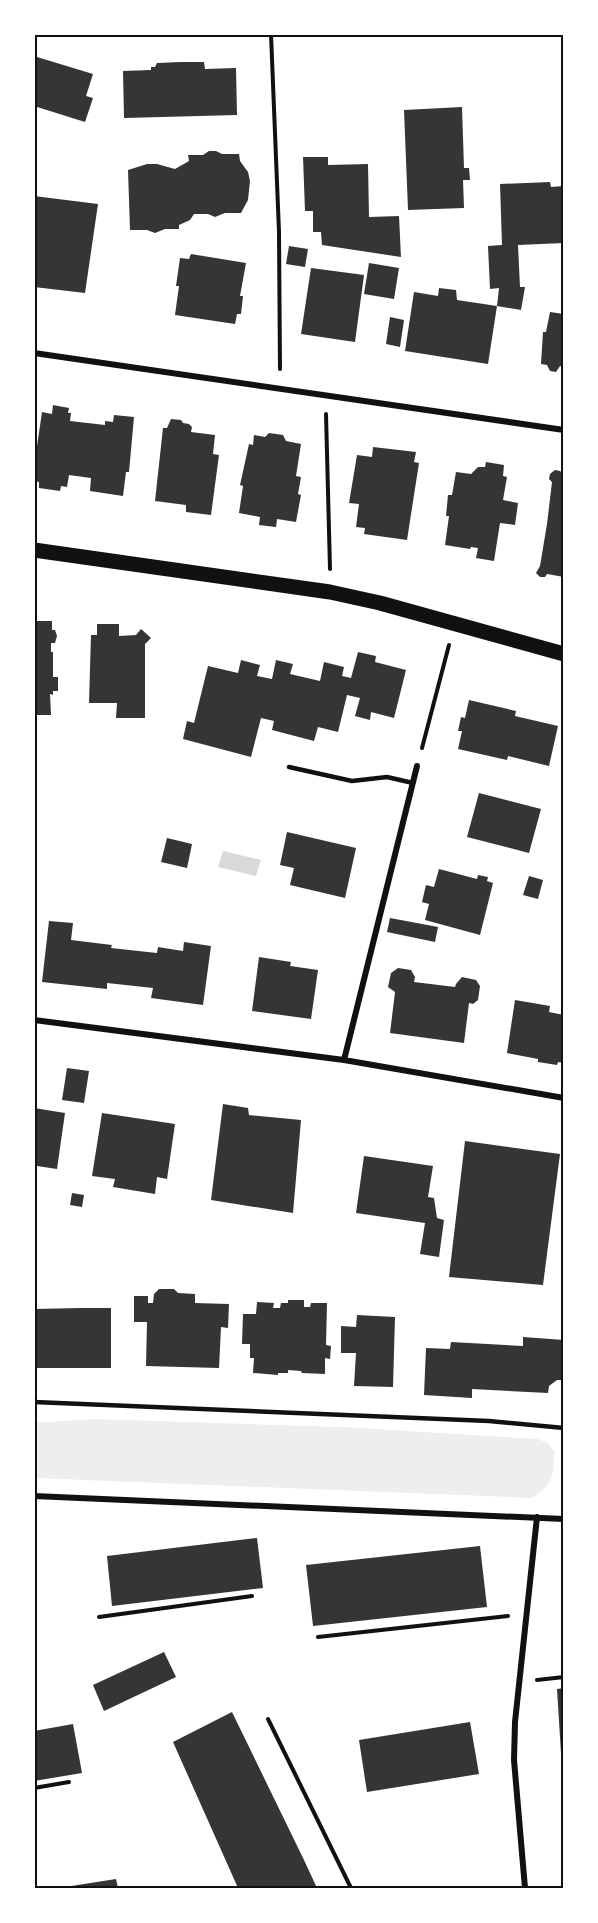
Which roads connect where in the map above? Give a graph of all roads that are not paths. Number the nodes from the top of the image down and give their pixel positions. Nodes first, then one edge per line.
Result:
1 (34, 353) edge
2 (564, 430) edge
3 (34, 550) edge
4 (564, 654) edge
5 (417, 766) road end
6 (290, 767) dead end
7 (413, 783) junction
8 (34, 1020) edge
9 (344, 1060) junction
10 (564, 1098) edge
11 (34, 1402) edge
12 (564, 1428) edge
13 (34, 1496) edge
14 (537, 1517) junction
15 (564, 1519) edge
16 (525, 1888) edge

1 - 2 street
3 - 4 main road
5 - 7 street
6 - 7 lane
7 - 9 street
8 - 9 street
9 - 10 street
11 - 12 lane
13 - 14 street
14 - 15 street
14 - 16 street

